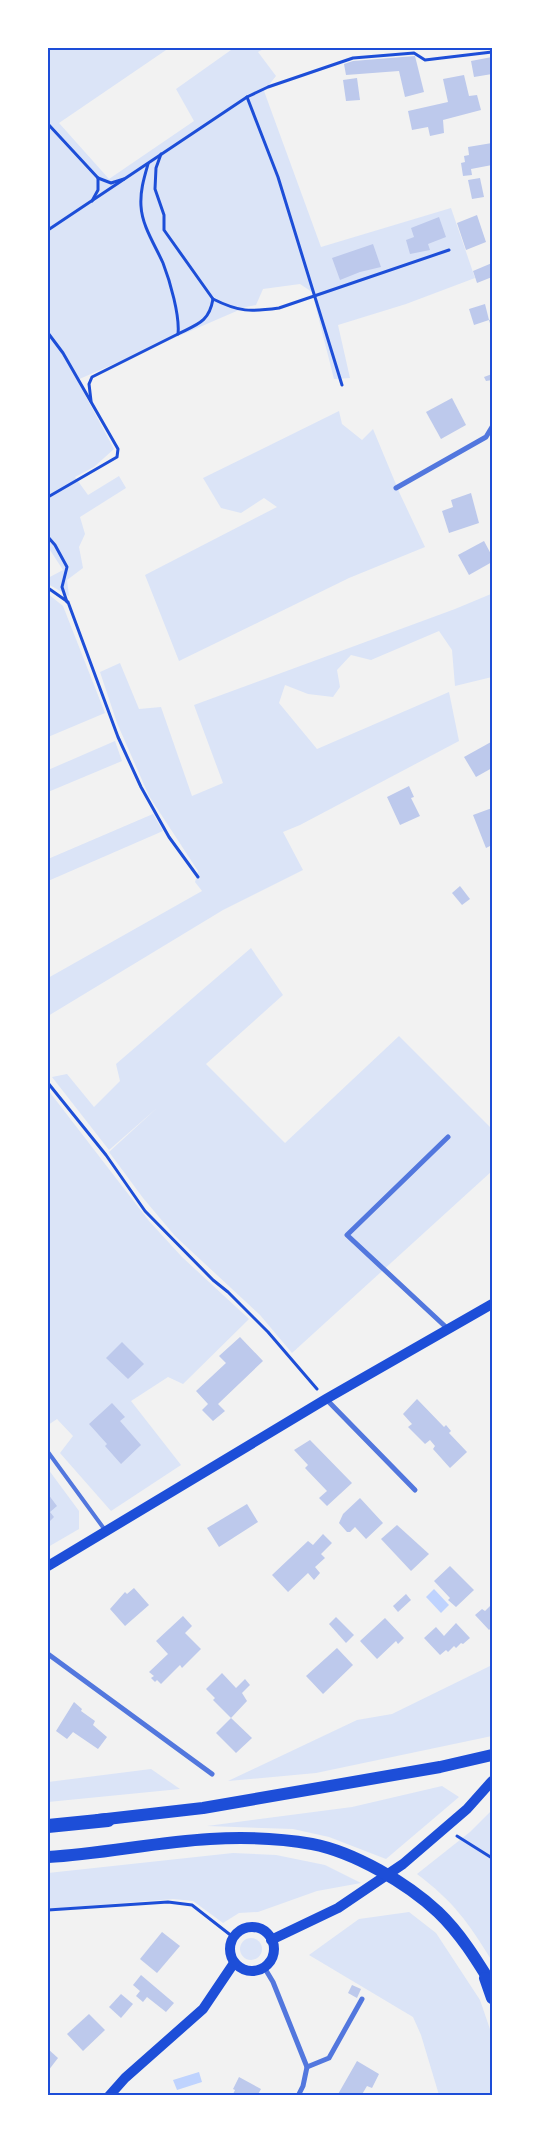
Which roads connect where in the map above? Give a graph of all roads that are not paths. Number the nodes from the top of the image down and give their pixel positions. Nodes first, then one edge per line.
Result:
1 (492, 427) edge
2 (396, 488) dead end
3 (448, 1137) dead end
4 (492, 1304) edge
5 (448, 1329) junction
6 (326, 1400) junction
7 (48, 1452) edge
8 (415, 1490) dead end
9 (105, 1530) junction
10 (48, 1566) edge
11 (48, 1654) edge
12 (492, 1756) edge
13 (212, 1774) dead end
14 (492, 1782) edge
15 (48, 1820) edge
16 (108, 1820) junction
17 (48, 1826) edge
18 (48, 1858) edge
19 (271, 1940) junction
20 (234, 1963) junction
21 (264, 1967) junction
22 (482, 1968) junction
23 (492, 1985) edge
24 (492, 1998) edge
25 (362, 1999) dead end
26 (307, 2067) junction
27 (108, 2096) edge
28 (298, 2096) edge

1 - 2 street
3 - 5 street
4 - 5 main road
5 - 6 main road
6 - 8 street
6 - 9 main road
7 - 9 lane
9 - 10 main road
11 - 13 street
12 - 16 main road
14 - 19 main road
15 - 16 main road
16 - 17 highway
18 - 22 main road
19 - 20 main road
19 - 21 main road
20 - 21 main road
20 - 27 main road
21 - 26 street
22 - 23 main road
22 - 24 main road
25 - 26 street
26 - 28 street

